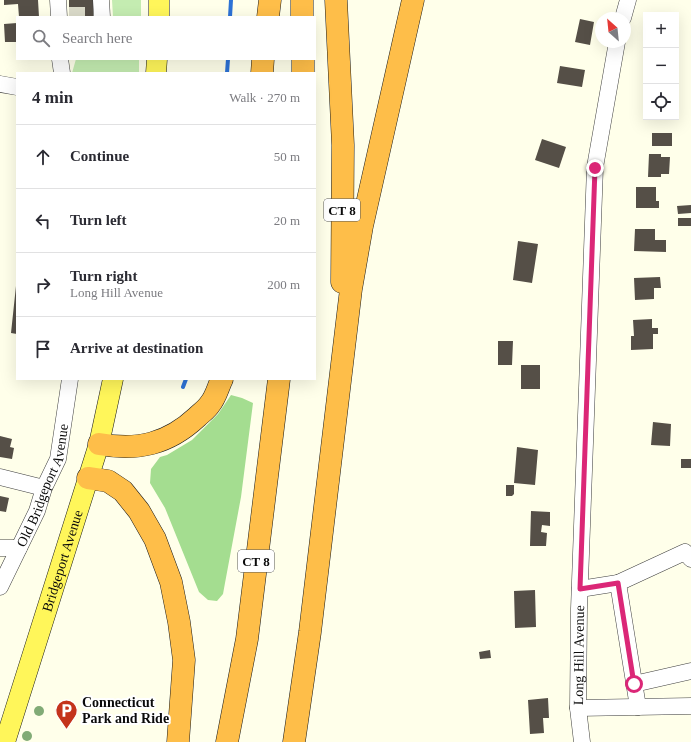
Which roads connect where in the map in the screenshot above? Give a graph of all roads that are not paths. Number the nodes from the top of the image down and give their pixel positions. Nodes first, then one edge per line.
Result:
1 (58, 0) edge
2 (159, 0) edge
3 (270, 0) edge
4 (302, 0) edge
5 (336, 0) edge
6 (413, 0) edge
7 (628, 0) edge
8 (625, 12) edge
9 (62, 16) edge
10 (159, 16) edge
11 (268, 16) edge
12 (302, 16) edge
13 (616, 48) edge
14 (60, 60) edge
15 (157, 60) edge
16 (263, 60) edge
17 (303, 60) edge
18 (62, 72) edge
19 (156, 72) edge
20 (262, 72) edge
21 (304, 72) edge
22 (0, 84) edge
23 (16, 87) edge
24 (70, 380) edge
25 (113, 380) edge
26 (222, 380) edge
27 (279, 380) edge
28 (336, 419) junction
29 (99, 444) junction
30 (0, 477) edge
31 (88, 478) junction
32 (44, 488) junction
33 (0, 548) edge
34 (19, 548) junction
35 (691, 560) edge
36 (618, 583) junction
37 (0, 587) edge
38 (580, 589) junction
39 (691, 671) edge
40 (634, 684) junction
41 (691, 706) edge
42 (638, 707) junction
43 (578, 708) junction
44 (5, 742) edge
45 (178, 742) edge
46 (227, 742) edge
47 (294, 742) edge
48 (582, 742) edge

1 - 9 street
2 - 10 main road
3 - 11 highway
4 - 12 highway
5 - 28 highway, CT 8
6 - 28 highway
7 - 8 street
13 - 38 street, Long Hill Avenue
14 - 18 street
15 - 19 main road
16 - 20 highway
17 - 21 highway
22 - 23 street
24 - 32 street, Old Bridgeport Avenue
25 - 29 main road, Bridgeport Avenue
26 - 29 highway
27 - 46 highway, CT 8
28 - 47 highway, CT 8
29 - 31 main road, Bridgeport Avenue
30 - 32 street
31 - 44 main road, Bridgeport Avenue
31 - 45 highway
32 - 34 street, Old Bridgeport Avenue
33 - 34 street
34 - 37 street, Old Bridgeport Avenue
35 - 36 street
36 - 38 street
36 - 40 street
38 - 43 street, Long Hill Avenue
39 - 40 street
40 - 42 street
41 - 42 street
42 - 43 street
43 - 48 street, Long Hill Avenue

